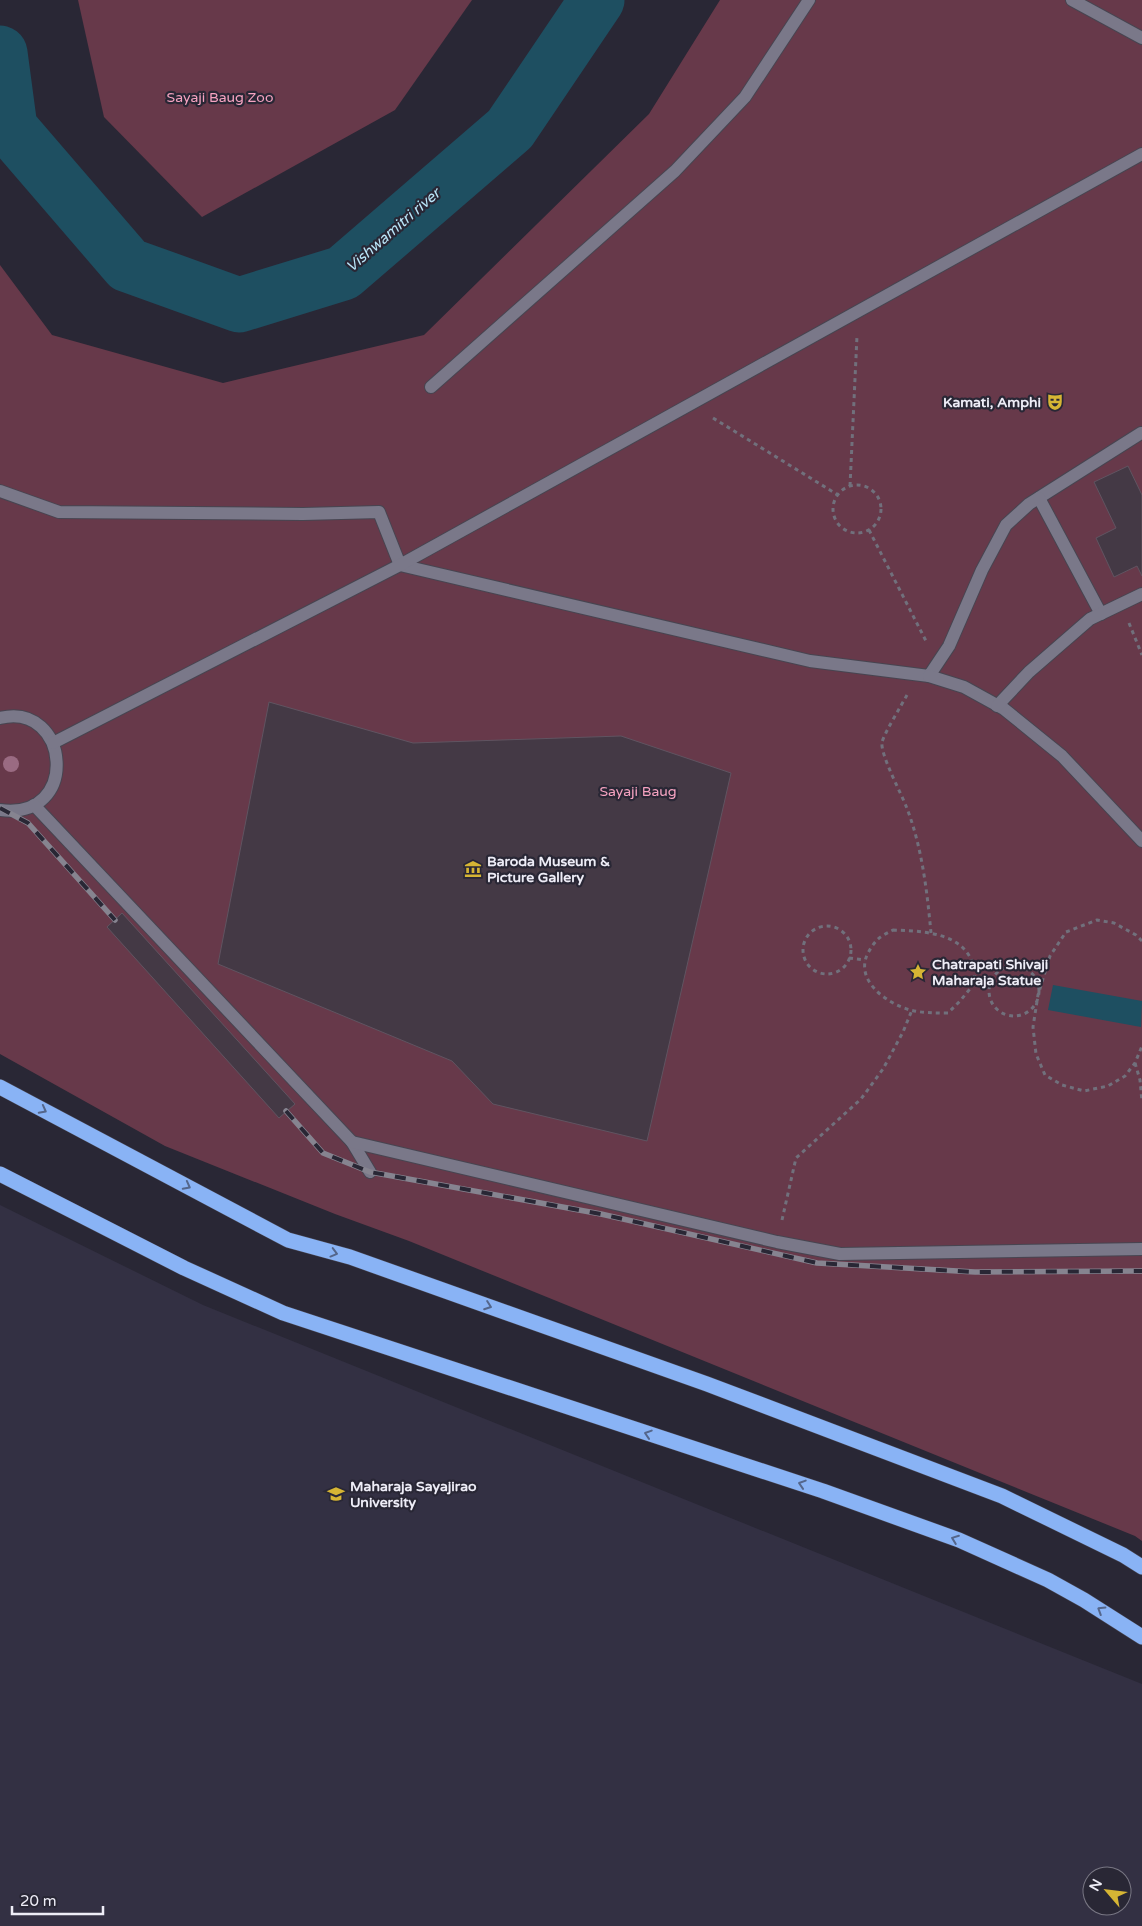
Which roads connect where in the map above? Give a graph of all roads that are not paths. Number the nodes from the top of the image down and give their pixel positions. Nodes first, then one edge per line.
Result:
1 (809, 0) edge
2 (1072, 0) edge
3 (1142, 38) edge
4 (1142, 154) edge
5 (431, 387) dead end
6 (1141, 433) edge
7 (0, 491) edge
8 (1039, 498) junction
9 (400, 565) junction
10 (1142, 594) edge
11 (1101, 614) junction
12 (923, 675) junction
13 (997, 706) junction
14 (0, 718) edge
15 (54, 743) junction
16 (34, 804) junction
17 (0, 810) edge
18 (1142, 841) edge
19 (0, 1087) edge
20 (352, 1142) junction
21 (370, 1172) dead end
22 (0, 1174) edge
23 (1142, 1249) edge
24 (1142, 1567) edge
25 (1142, 1636) edge

1 - 5 lane
2 - 3 lane
4 - 9 lane
6 - 8 lane
7 - 9 lane
8 - 11 lane
8 - 12 lane
9 - 12 lane
9 - 15 lane
10 - 11 lane
11 - 13 lane
12 - 13 lane
13 - 18 lane
14 - 15 lane
15 - 16 lane
16 - 17 lane
16 - 20 lane
19 -> 24 highway
20 - 21 lane
20 - 23 lane
25 -> 22 highway

